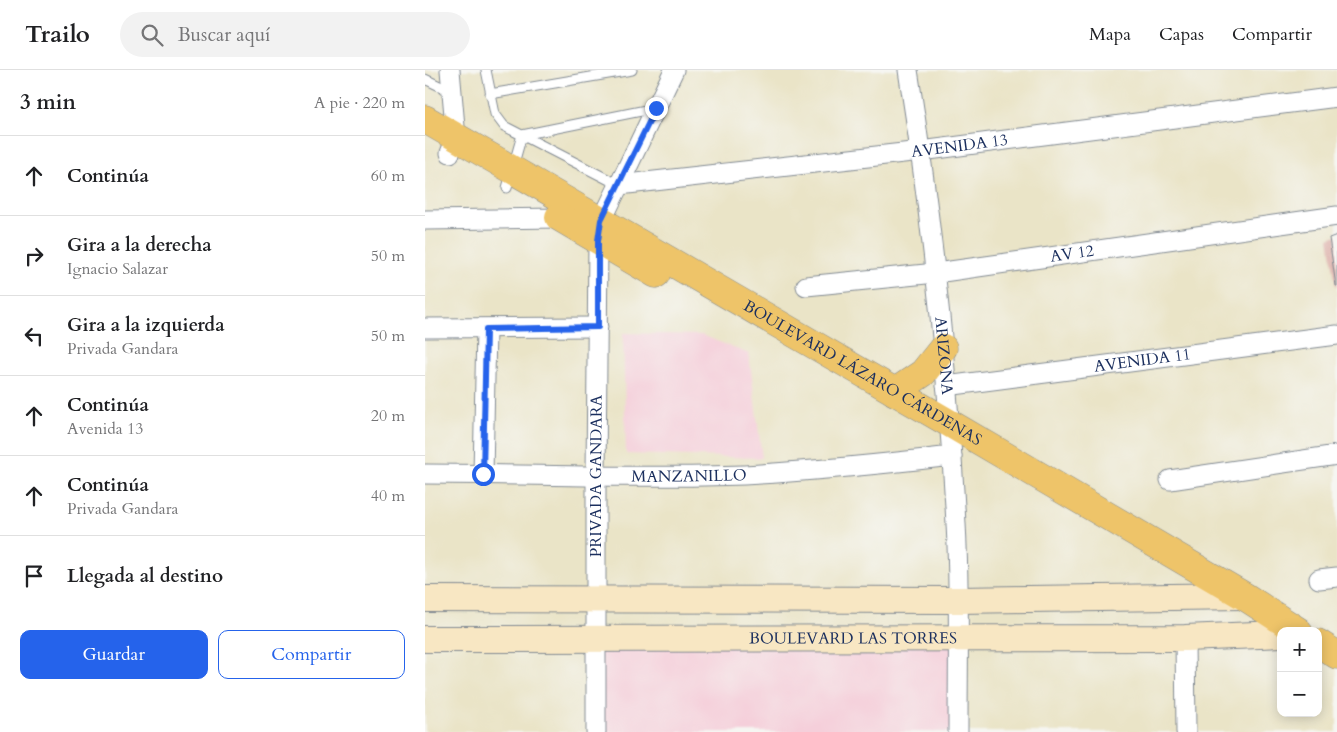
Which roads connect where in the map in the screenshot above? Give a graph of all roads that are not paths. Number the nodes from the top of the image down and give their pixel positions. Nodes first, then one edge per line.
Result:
1 (450, 70) edge
2 (486, 70) edge
3 (632, 70) edge
4 (674, 70) edge
5 (908, 70) edge
6 (425, 78) edge
7 (453, 92) junction
8 (490, 94) junction
9 (1337, 97) edge
10 (656, 108) junction
11 (425, 119) edge
12 (522, 135) junction
13 (425, 139) edge
14 (453, 146) junction
15 (921, 151) junction
16 (509, 179) junction
17 (619, 185) junction
18 (564, 210) junction
19 (1337, 216) edge
20 (425, 220) edge
21 (600, 231) junction
22 (936, 272) junction
23 (806, 286) dead end
24 (598, 327) junction
25 (425, 328) edge
26 (486, 329) junction
27 (1337, 335) edge
28 (943, 348) junction
29 (946, 386) junction
30 (895, 392) junction
31 (951, 441) junction
32 (1337, 455) edge
33 (425, 474) edge
34 (483, 474) junction
35 (595, 476) junction
36 (1170, 480) dead end
37 (1208, 596) junction
38 (1244, 596) junction
39 (596, 598) junction
40 (425, 599) edge
41 (958, 600) junction
42 (1277, 629) edge
43 (1277, 632) edge
44 (1277, 635) edge
45 (959, 636) junction
46 (1185, 638) junction
47 (425, 639) edge
48 (596, 640) junction
49 (1322, 646) edge
50 (1337, 655) edge
51 (1322, 665) edge
52 (1337, 674) edge
53 (596, 732) edge
54 (958, 732) edge
55 (1186, 732) edge

1 - 7 street
2 - 8 lane
3 - 8 lane
4 - 10 street
5 - 15 street, ARIZONA
6 - 7 lane
7 - 14 street
8 - 12 lane
9 - 15 street, AVENIDA 13
10 - 12 lane
10 - 17 street
11 - 14 main road, BOULEVARD LÁZARO CÁRDENAS
12 - 16 lane
12 - 17 lane
13 - 14 main road, BOULEVARD LÁZARO CÁRDENAS
14 - 16 main road, BOULEVARD LÁZARO CÁRDENAS
15 - 17 street, AVENIDA 13
15 - 22 street, ARIZONA
16 - 18 main road, BOULEVARD LÁZARO CÁRDENAS
17 - 21 street
18 - 20 street
18 - 21 main road, BOULEVARD LÁZARO CÁRDENAS
19 - 22 street, AV 12
21 - 24 street, PRIVADA GANDARA
21 - 30 main road, BOULEVARD LÁZARO CÁRDENAS
21 - 31 main road, BOULEVARD LÁZARO CÁRDENAS
22 - 23 street, AV 12
22 - 28 street, ARIZONA
24 - 26 street
24 - 35 street, PRIVADA GANDARA
25 - 26 street
26 - 34 street
27 - 29 street, AVENIDA 11
28 - 29 street, ARIZONA
28 - 30 main road
29 - 31 street, ARIZONA
30 - 31 main road, BOULEVARD LÁZARO CÁRDENAS
31 - 35 street, MANZANILLO
31 - 37 main road, BOULEVARD LÁZARO CÁRDENAS
31 - 38 main road, BOULEVARD LÁZARO CÁRDENAS
31 - 41 street, ARIZONA
32 - 36 street
33 - 34 street, MANZANILLO
34 - 35 street, MANZANILLO
35 - 39 street, PRIVADA GANDARA
37 - 38 street
37 - 41 street
37 - 43 main road, BOULEVARD LÁZARO CÁRDENAS
38 - 42 main road, BOULEVARD LÁZARO CÁRDENAS
39 - 40 street
39 - 41 street
39 - 48 street, PRIVADA GANDARA
41 - 45 street, ARIZONA
44 - 46 street, BOULEVARD LAS TORRES
45 - 46 street, BOULEVARD LAS TORRES
45 - 48 street, BOULEVARD LAS TORRES
45 - 54 street, ARIZONA
46 - 55 street
47 - 48 street, BOULEVARD LAS TORRES
48 - 53 street, PRIVADA GANDARA
49 - 50 main road
51 - 52 main road

